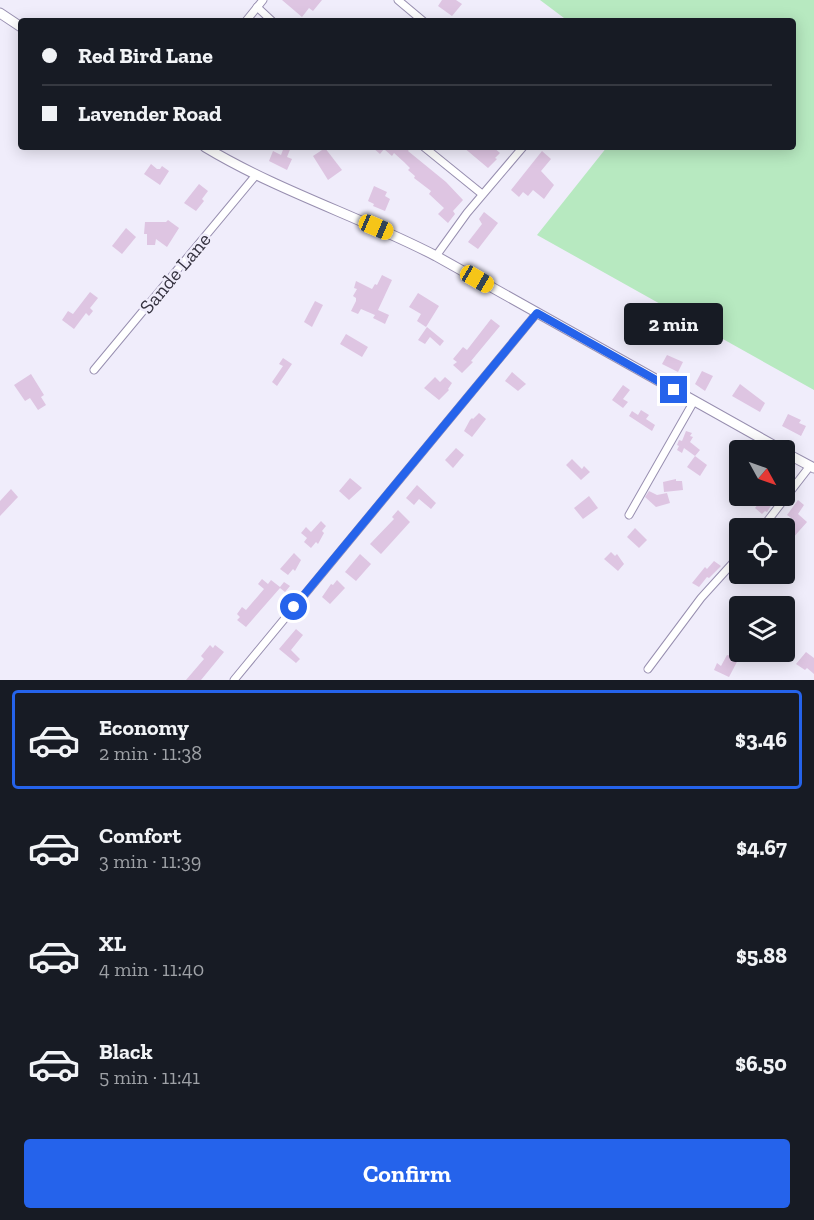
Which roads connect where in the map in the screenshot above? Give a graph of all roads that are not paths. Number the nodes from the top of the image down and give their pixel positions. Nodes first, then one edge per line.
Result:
1 (263, 0) edge
2 (398, 0) edge
3 (257, 7) junction
4 (0, 13) edge
5 (248, 18) edge
6 (269, 18) edge
7 (419, 18) edge
8 (18, 25) edge
9 (210, 150) edge
10 (428, 150) edge
11 (519, 150) edge
12 (256, 175) junction
13 (482, 194) junction
14 (436, 256) junction
15 (537, 313) junction
16 (94, 370) dead end
17 (694, 401) junction
18 (763, 440) edge
19 (795, 458) edge
20 (812, 467) edge
21 (629, 515) dead end
22 (770, 518) edge
23 (729, 567) edge
24 (648, 669) dead end
25 (234, 680) edge

1 - 3 street
2 - 7 street
3 - 5 street
3 - 6 street
4 - 8 street
9 - 12 street
10 - 13 street
11 - 13 street
12 - 14 street
12 - 16 street, Sande Lane
13 - 14 street
14 - 15 street
15 - 17 street
15 - 25 street
17 - 18 street
17 - 21 street
19 - 20 street
20 - 22 street
23 - 24 street

